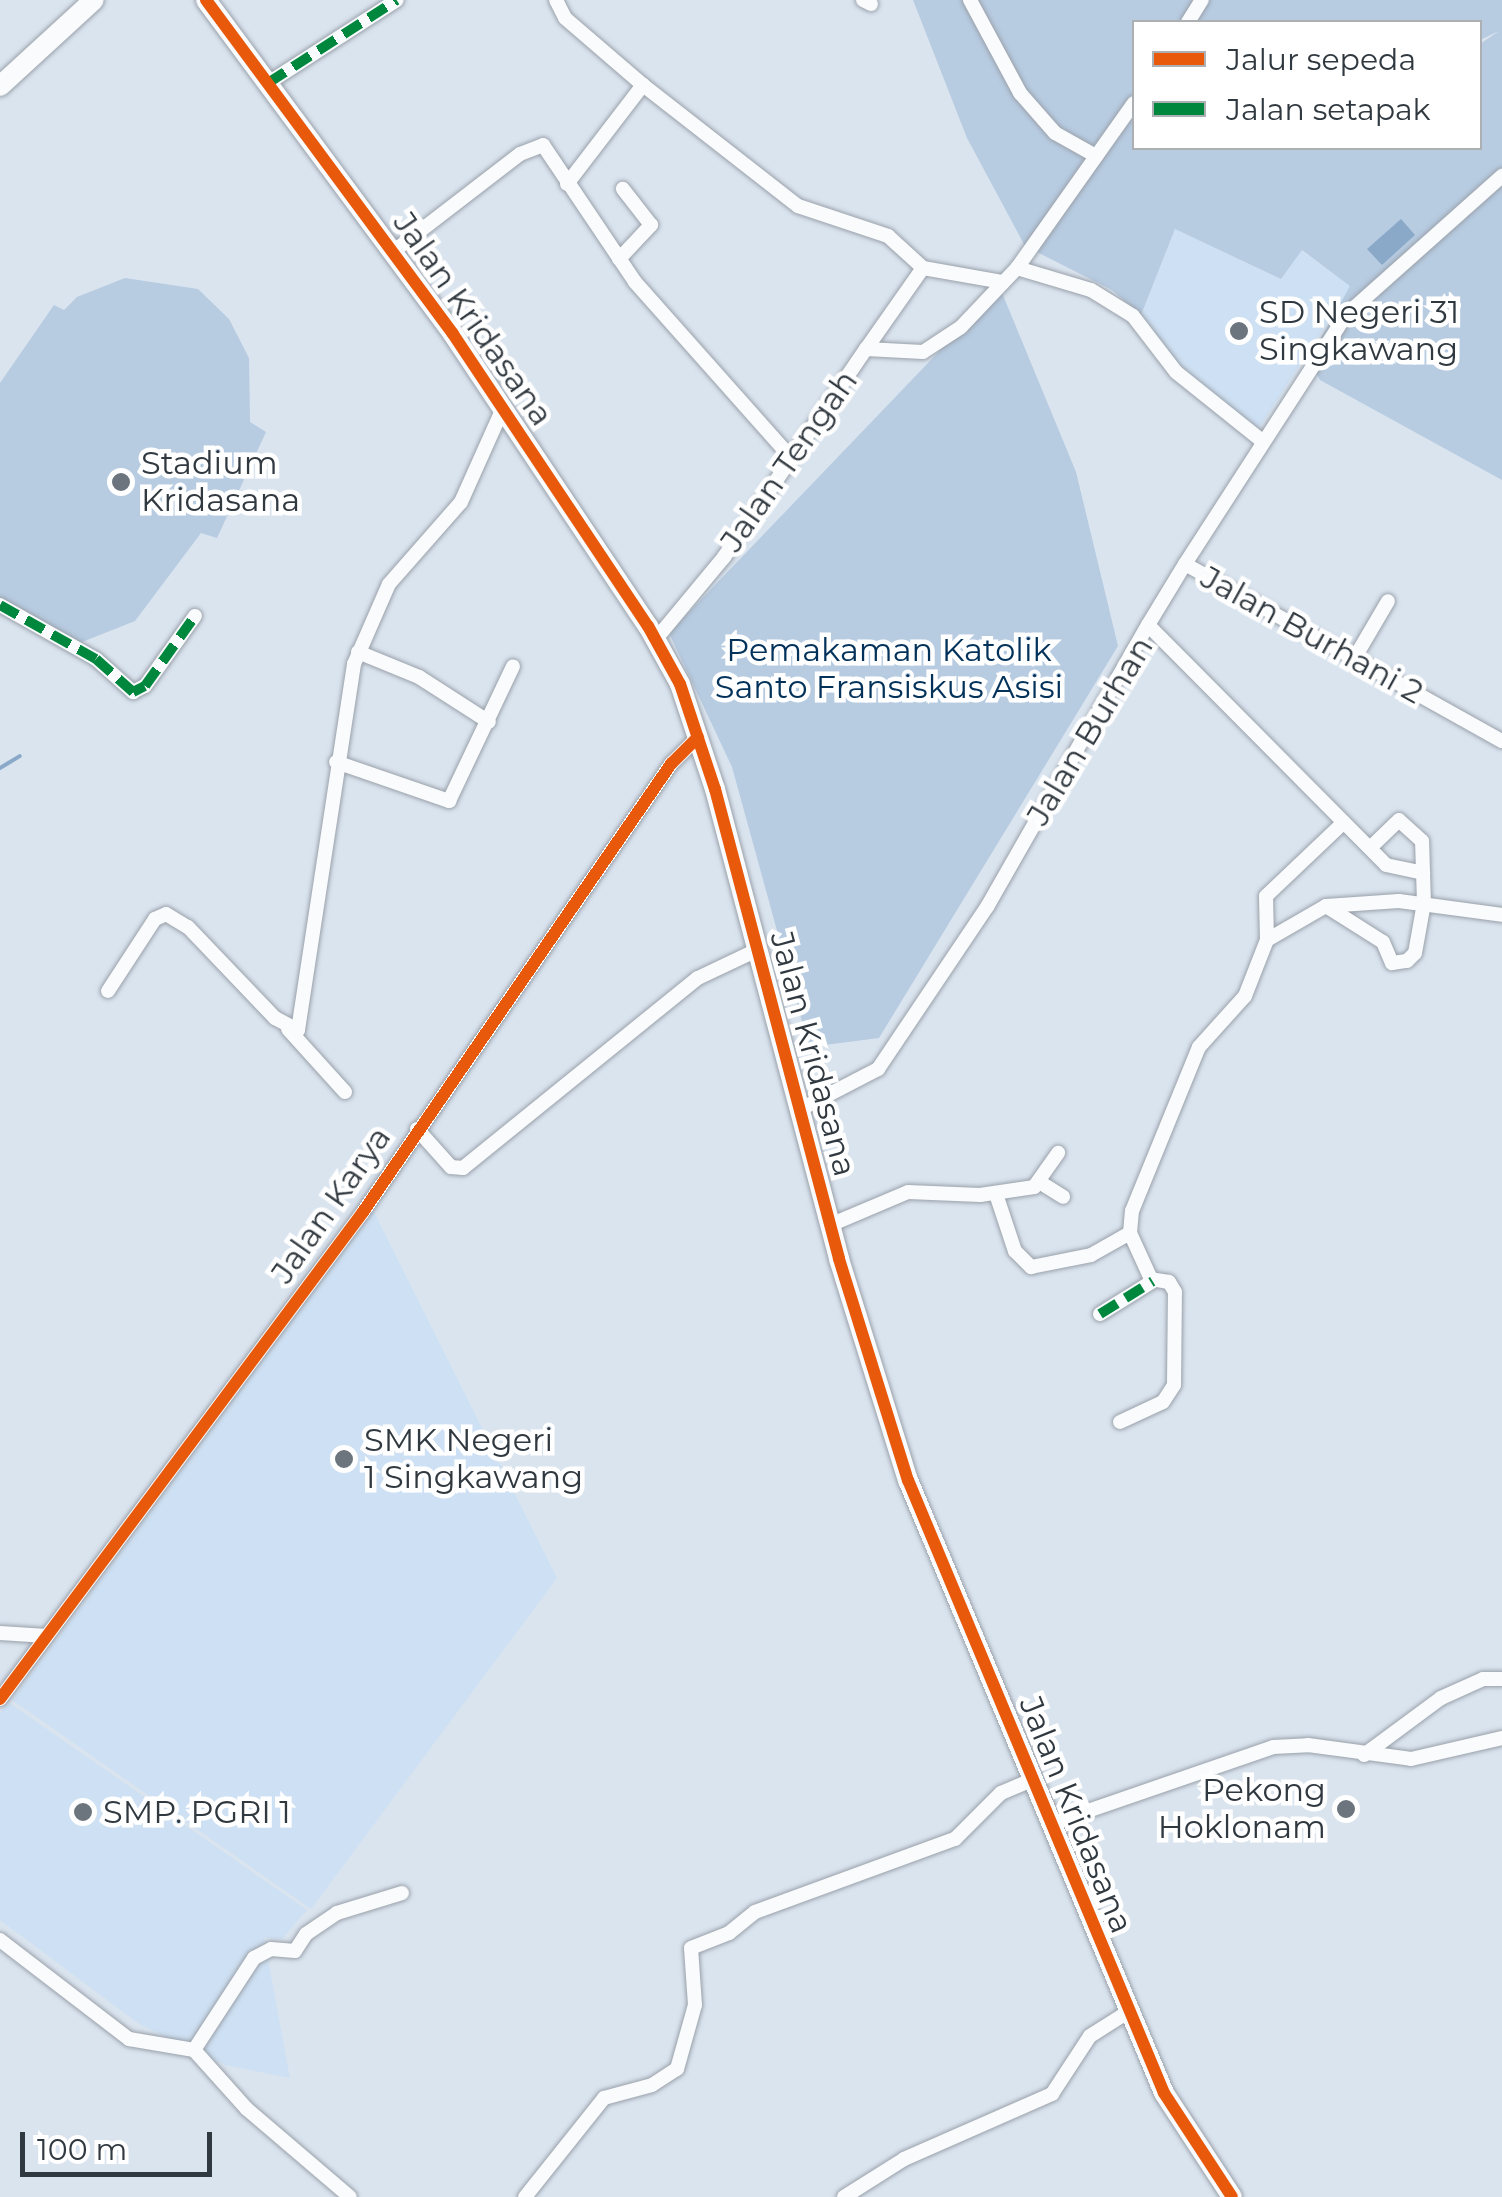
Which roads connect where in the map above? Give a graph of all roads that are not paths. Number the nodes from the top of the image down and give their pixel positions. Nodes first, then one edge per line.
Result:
1 (94, 0) edge
2 (206, 0) edge
3 (396, 0) edge
4 (556, 0) edge
5 (970, 0) edge
6 (268, 83) junction
7 (643, 85) junction
8 (0, 86) edge
9 (1132, 106) edge
10 (1096, 156) junction
11 (1502, 176) edge
12 (567, 184) junction
13 (623, 189) dead end
14 (394, 251) junction
15 (618, 259) junction
16 (924, 268) junction
17 (1017, 268) junction
18 (1002, 282) junction
19 (866, 349) junction
20 (503, 408) junction
21 (1262, 441) junction
22 (791, 458) junction
23 (1186, 564) junction
24 (1388, 601) dead end
25 (0, 605) edge
26 (195, 616) dead end
27 (1148, 626) junction
28 (656, 639) junction
29 (358, 652) junction
30 (1354, 658) junction
31 (514, 666) dead end
32 (490, 722) junction
33 (698, 737) junction
34 (1502, 741) edge
35 (336, 762) junction
36 (1343, 823) junction
37 (1370, 848) junction
38 (1423, 872) junction
39 (1424, 903) junction
40 (1326, 906) junction
41 (1502, 915) edge
42 (1268, 940) junction
43 (757, 950) junction
44 (108, 992) dead end
45 (288, 1029) junction
46 (346, 1092) dead end
47 (798, 1110) junction
48 (418, 1129) junction
49 (1058, 1153) dead end
50 (1040, 1183) junction
51 (996, 1194) junction
52 (1063, 1197) dead end
53 (830, 1225) junction
54 (1130, 1233) junction
55 (1154, 1281) junction
56 (1100, 1314) dead end
57 (1120, 1422) dead end
58 (0, 1632) edge
59 (47, 1636) junction
60 (1502, 1679) edge
61 (0, 1699) edge
62 (1502, 1738) edge
63 (1364, 1755) junction
64 (1032, 1780) junction
65 (1050, 1824) junction
66 (402, 1893) dead end
67 (0, 1940) edge
68 (1128, 2012) junction
69 (194, 2050) junction
70 (350, 2197) edge
71 (525, 2197) edge
72 (844, 2197) edge
73 (1232, 2197) edge

1 - 8 street
2 - 6 street, Jalan Kridasana
3 - 6 street
4 - 7 street
5 - 10 street
6 - 14 street, Jalan Kridasana
7 - 12 street
7 - 16 street
9 - 10 street, Jalan Tengah
10 - 17 street, Jalan Tengah
11 - 21 street
12 - 14 street
12 - 15 street
13 - 15 street
14 - 20 street, Jalan Kridasana
15 - 22 street
16 - 18 street
16 - 19 street
17 - 18 street, Jalan Tengah
17 - 21 street
18 - 19 street, Jalan Tengah
19 - 22 street, Jalan Tengah
20 - 28 street, Jalan Kridasana
20 - 29 street
21 - 23 street
22 - 28 street, Jalan Tengah
23 - 27 street, Jalan Burhani 2
23 - 30 street, Jalan Burhani 2
24 - 30 street
25 - 26 street
27 - 36 street, Jalan Burhan
27 - 47 street, Jalan Burhan
28 - 33 street, Jalan Kridasana
29 - 32 street
29 - 35 street
30 - 34 street, Jalan Burhani 2
31 - 32 street
32 - 35 street
33 - 43 street, Jalan Kridasana
33 - 48 street, Jalan Karya
35 - 45 street
36 - 37 street, Jalan Burhan
36 - 42 street
37 - 38 street, Jalan Burhan
37 - 38 street
38 - 39 street
39 - 40 street
39 - 40 street
39 - 41 street
40 - 42 street
42 - 54 street
43 - 47 street, Jalan Kridasana
43 - 48 street
44 - 45 street
45 - 46 street
47 - 53 street, Jalan Kridasana
48 - 59 street, Jalan Karya
49 - 50 street
50 - 51 street
50 - 52 street
51 - 53 street
51 - 54 street
53 - 64 street, Jalan Kridasana
54 - 55 street
55 - 56 street
55 - 57 street
58 - 59 street
59 - 61 street, Jalan Karya
60 - 63 street
62 - 63 street
63 - 65 street
64 - 65 street, Jalan Kridasana
64 - 71 street
65 - 68 street, Jalan Kridasana
66 - 69 street
67 - 69 street
68 - 72 street
68 - 73 street, Jalan Kridasana
69 - 70 street

